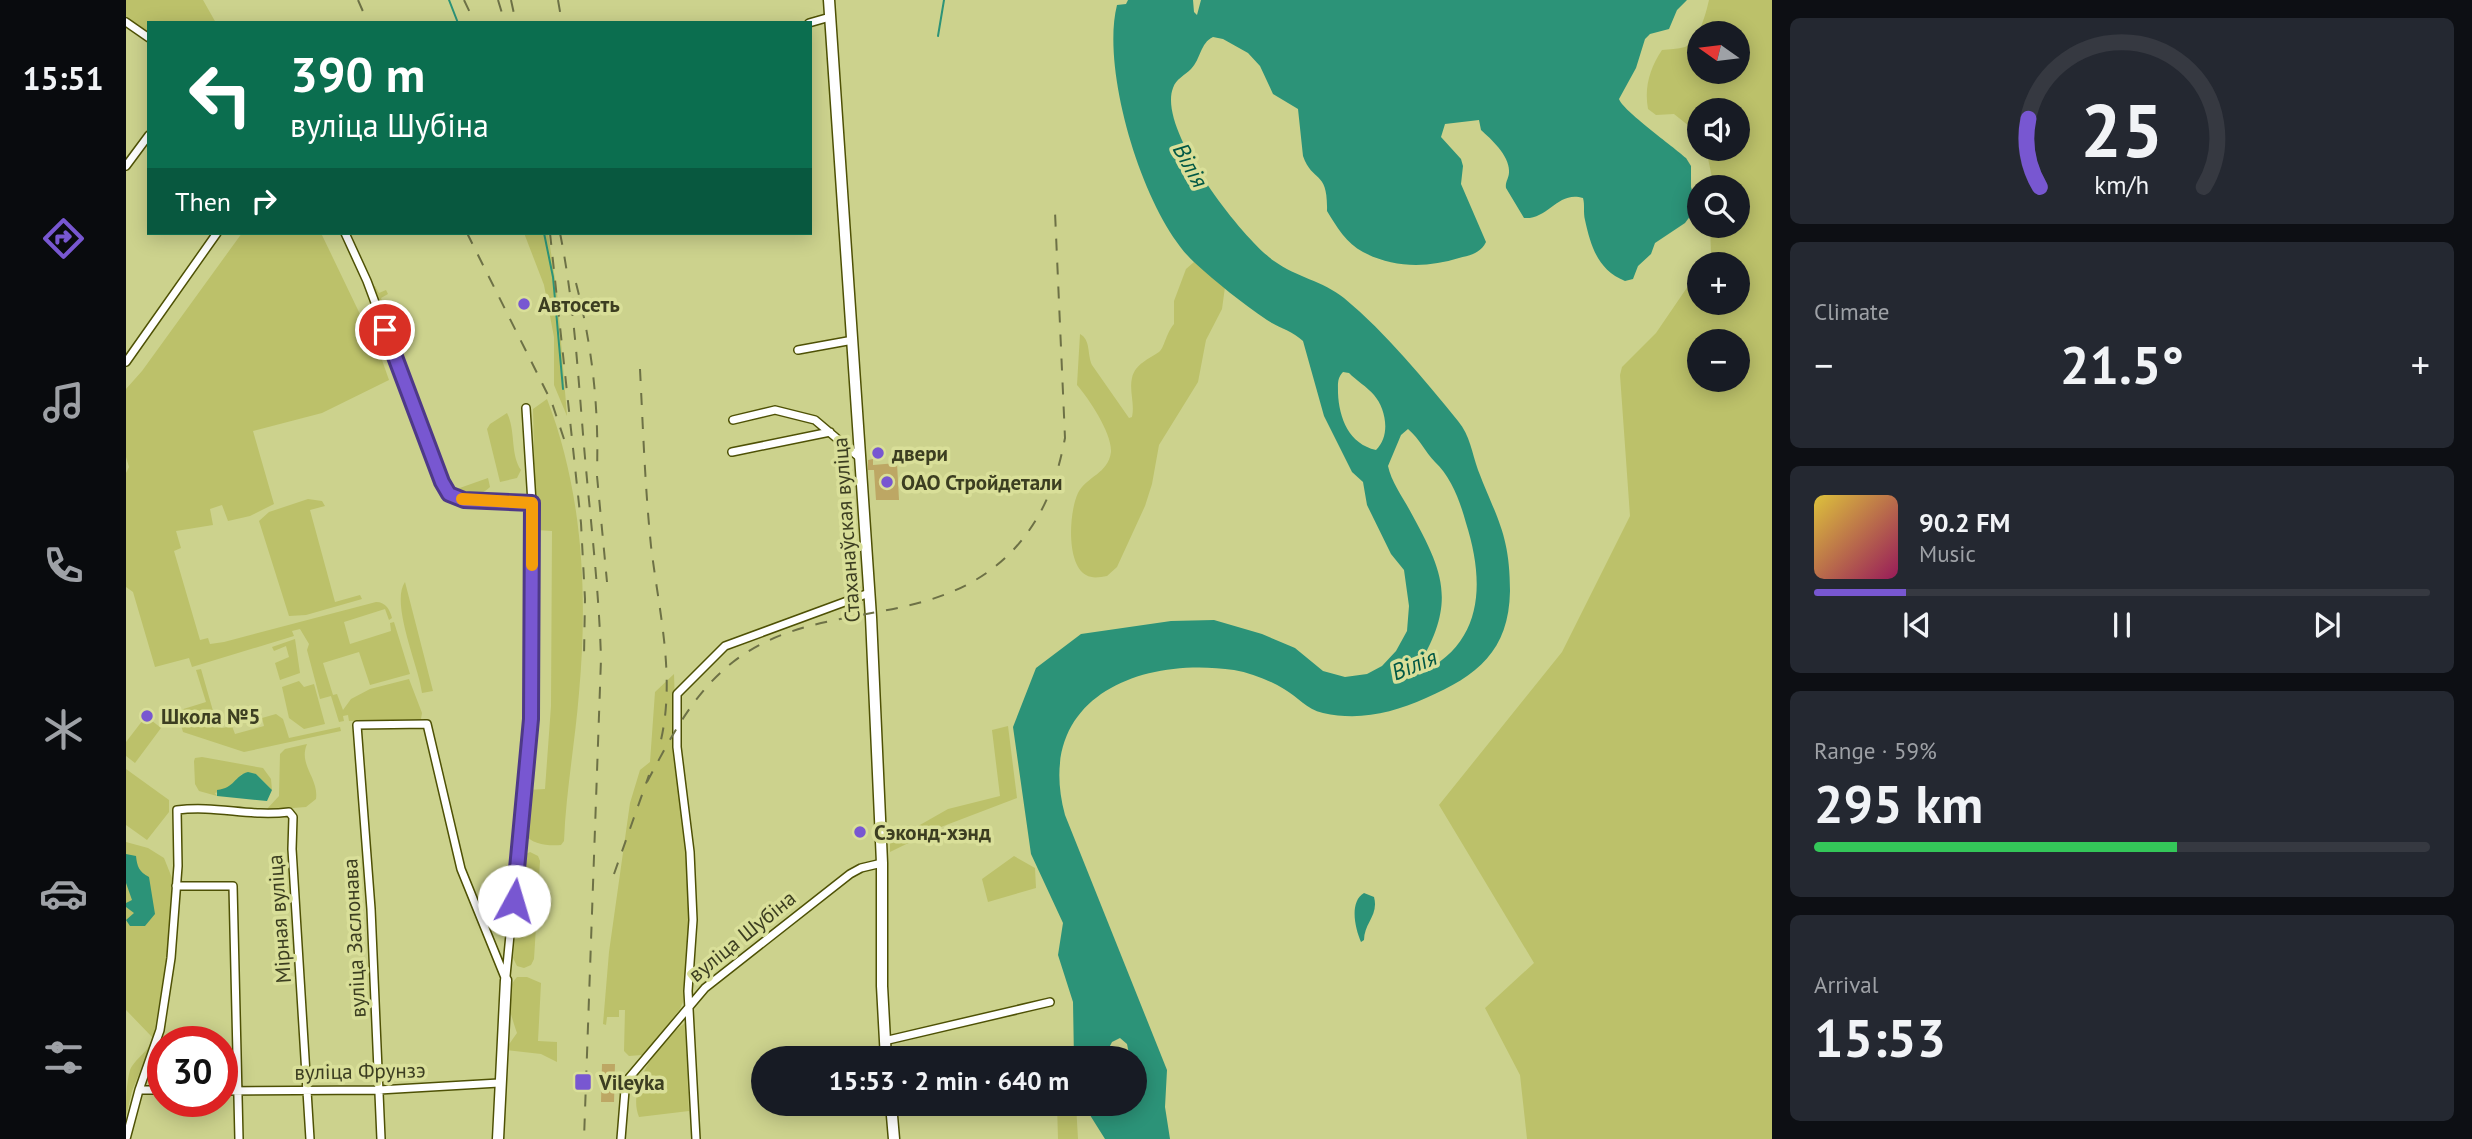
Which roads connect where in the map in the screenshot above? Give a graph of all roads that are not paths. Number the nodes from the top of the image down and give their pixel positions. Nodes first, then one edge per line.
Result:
1 (829, 0) edge
2 (830, 16) junction
3 (126, 22) edge
4 (812, 22) edge
5 (147, 37) edge
6 (147, 138) edge
7 (126, 166) edge
8 (216, 235) edge
9 (346, 235) edge
10 (853, 340) junction
11 (798, 350) dead end
12 (126, 362) edge
13 (526, 408) dead end
14 (733, 420) dead end
15 (830, 432) junction
16 (732, 452) dead end
17 (861, 459) junction
18 (532, 503) junction
19 (869, 593) junction
20 (882, 863) junction
21 (176, 886) junction
22 (506, 980) junction
23 (1050, 1002) dead end
24 (690, 1005) junction
25 (236, 1026) edge
26 (884, 1041) junction
27 (885, 1046) edge
28 (499, 1083) junction
29 (139, 1090) junction
30 (147, 1090) edge
31 (308, 1090) junction
32 (379, 1090) junction
33 (238, 1091) edge
34 (238, 1115) edge
35 (892, 1116) edge
36 (126, 1139) edge
37 (239, 1139) edge
38 (310, 1139) edge
39 (381, 1139) edge
40 (498, 1139) edge
41 (621, 1139) edge
42 (696, 1139) edge
43 (894, 1139) edge

1 - 2 street, Стаханаўская вуліца
2 - 4 street
2 - 10 street, Стаханаўская вуліца
3 - 5 street
6 - 7 street
8 - 12 street
9 - 18 street
10 - 11 street
10 - 17 street, Стаханаўская вуліца
13 - 18 street
14 - 15 street
15 - 16 street
15 - 17 street
17 - 19 street, Стаханаўская вуліца
18 - 22 street
19 - 20 street, Стаханаўская вуліца
19 - 24 street
20 - 24 street, вуліца Шубіна
20 - 26 street, Стаханаўская вуліца
21 - 25 street
21 - 29 street
21 - 31 street, Мірная вуліца
22 - 28 street
22 - 32 street, вуліца Заслонава
23 - 26 street
24 - 41 street, вуліца Шубіна
24 - 42 street
26 - 27 street, Стаханаўская вуліца
28 - 32 street, вуліца Фрунзэ
28 - 40 street
29 - 30 street
29 - 36 street
31 - 32 street, вуліца Фрунзэ
31 - 33 street, вуліца Фрунзэ
31 - 38 street, Мірная вуліца
32 - 39 street, вуліца Заслонава
34 - 37 street
35 - 43 street

